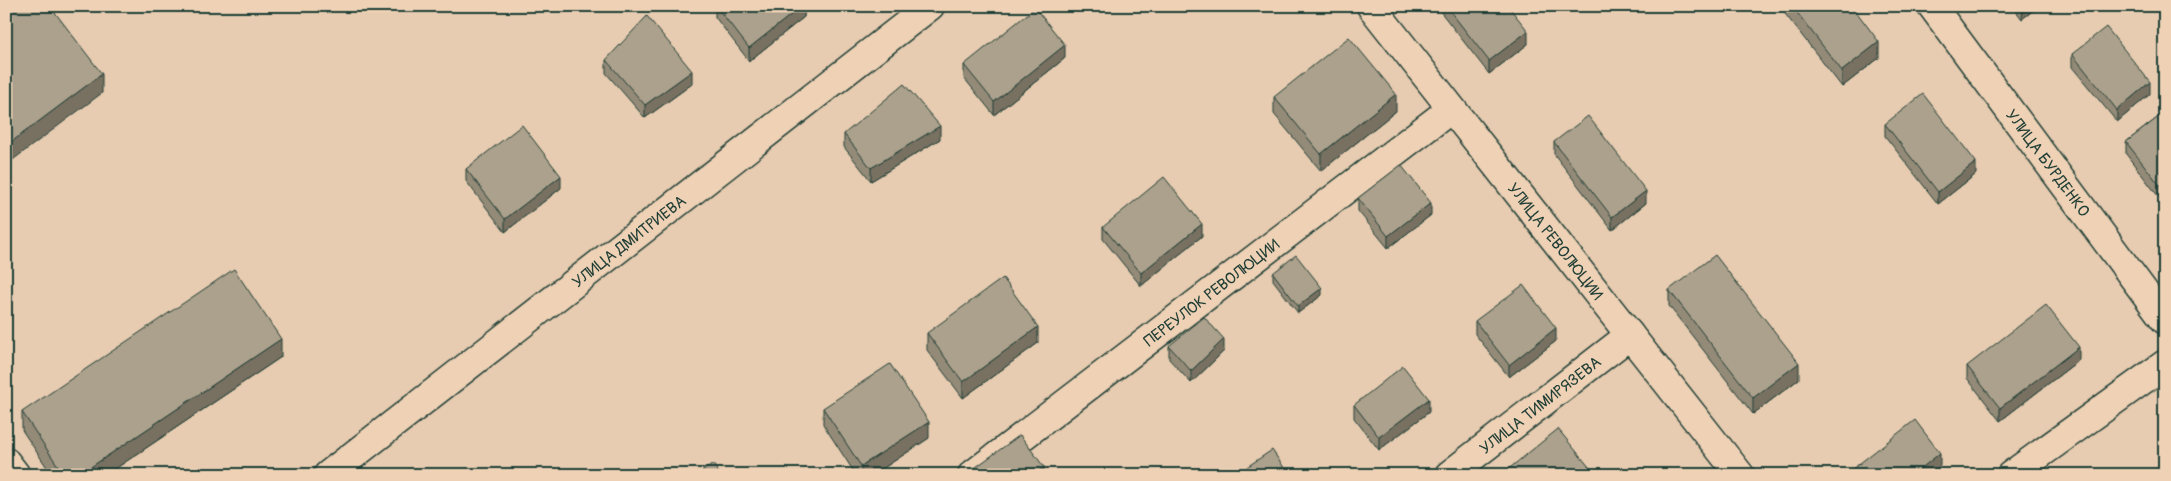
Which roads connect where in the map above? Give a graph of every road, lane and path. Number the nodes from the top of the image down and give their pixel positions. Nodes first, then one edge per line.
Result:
1 (930, 6) edge
2 (1371, 6) edge
3 (1932, 6) edge
4 (1451, 109) junction
5 (2165, 320) edge
6 (1630, 335) junction
7 (2165, 364) edge
8 (6, 462) edge
9 (16, 475) edge
10 (328, 475) edge
11 (972, 475) edge
12 (1449, 475) edge
13 (1740, 475) edge
14 (2011, 475) edge

1 - 10 street, УЛИЦА ДМИТРИЕВА
2 - 4 street, УЛИЦА РЕВОЛЮЦИИ
3 - 5 street, УЛИЦА БУРДЕНКО
4 - 6 street, УЛИЦА РЕВОЛЮЦИИ
4 - 11 street, ПЕРЕУЛОК РЕВОЛЮЦИИ
6 - 12 street, УЛИЦА ТИМИРЯЗЕВА
6 - 13 street, УЛИЦА РЕВОЛЮЦИИ
7 - 14 street
8 - 9 street

